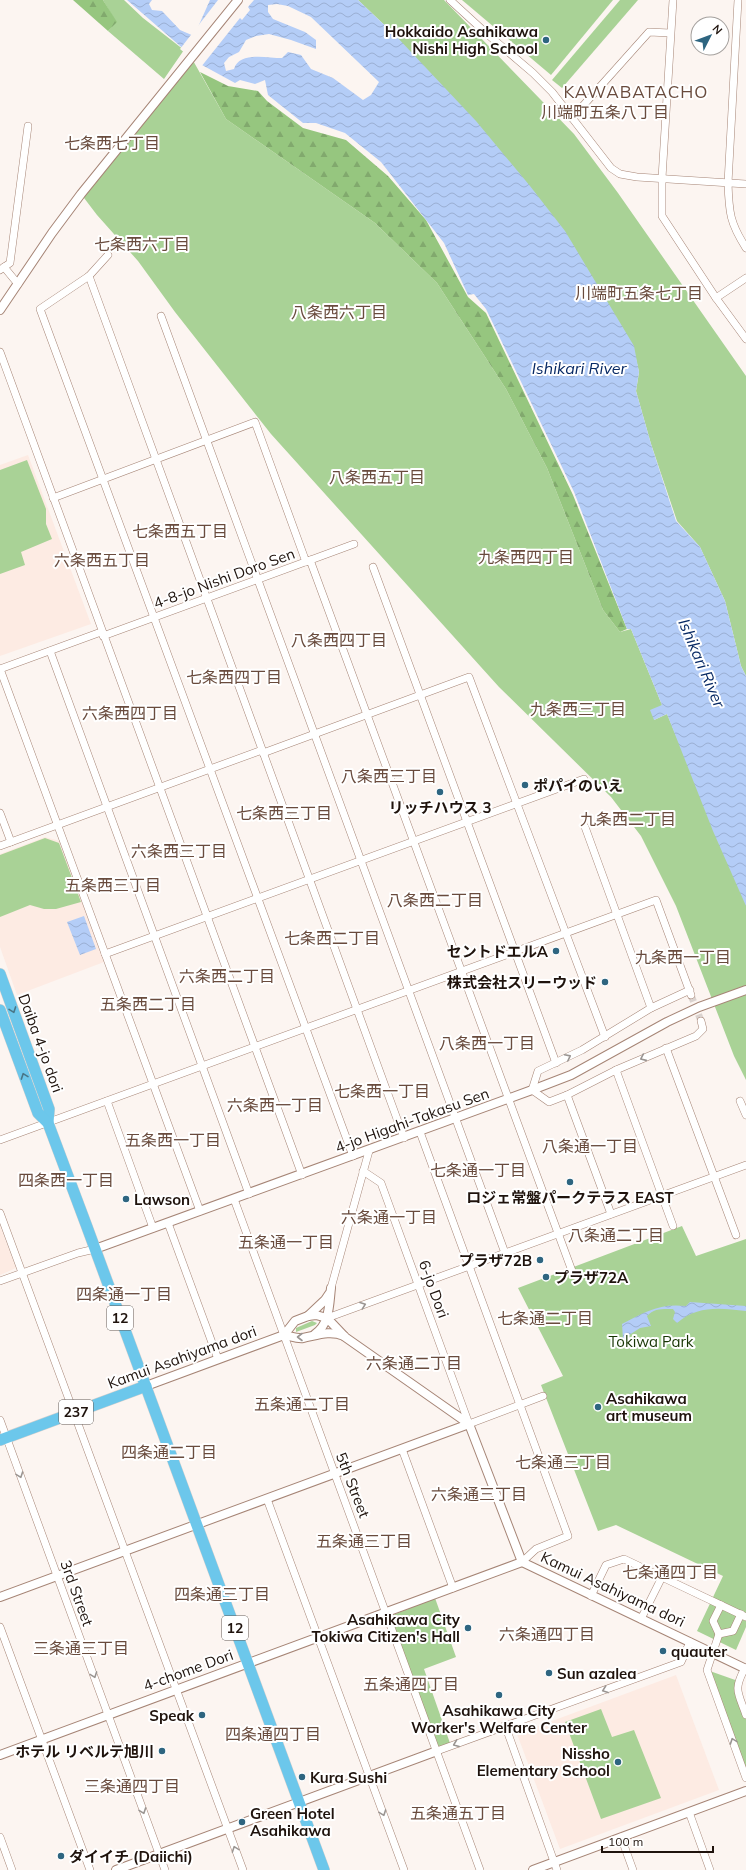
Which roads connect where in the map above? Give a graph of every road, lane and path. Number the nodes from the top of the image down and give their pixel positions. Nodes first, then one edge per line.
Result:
1 (238, 0) edge
2 (450, 0) edge
3 (673, 0) edge
4 (738, 0) edge
5 (670, 33) junction
6 (572, 118) junction
7 (28, 126) dead end
8 (662, 178) junction
9 (728, 183) junction
10 (746, 184) edge
11 (746, 248) edge
12 (108, 255) dead end
13 (2, 268) edge
14 (89, 276) junction
15 (746, 278) edge
16 (18, 284) junction
17 (716, 298) junction
18 (0, 310) edge
19 (161, 316) dead end
20 (746, 339) edge
21 (0, 352) edge
22 (206, 441) junction
23 (156, 460) junction
24 (103, 479) junction
25 (53, 498) junction
26 (354, 544) dead end
27 (308, 561) junction
28 (373, 567) dead end
29 (258, 580) junction
30 (207, 598) junction
31 (154, 617) junction
32 (102, 634) junction
33 (50, 651) junction
34 (0, 669) edge
35 (420, 694) junction
36 (367, 715) junction
37 (314, 733) junction
38 (263, 751) junction
39 (210, 769) junction
40 (584, 779) dead end
41 (159, 788) junction
42 (516, 804) junction
43 (108, 806) junction
44 (0, 813) edge
45 (467, 822) junction
46 (58, 825) junction
47 (585, 827) dead end
48 (11, 842) junction
49 (413, 842) junction
50 (0, 846) edge
51 (361, 861) junction
52 (310, 880) junction
53 (258, 899) junction
54 (618, 914) junction
55 (206, 917) junction
56 (566, 933) junction
57 (155, 936) junction
58 (515, 952) junction
59 (105, 954) junction
60 (461, 971) junction
61 (0, 974) edge
62 (3, 989) edge
63 (746, 990) edge
64 (408, 991) junction
65 (651, 1008) junction
66 (357, 1009) junction
67 (0, 1010) edge
68 (702, 1025) dead end
69 (306, 1028) junction
70 (605, 1037) junction
71 (254, 1047) junction
72 (666, 1048) junction
73 (556, 1063) junction
74 (202, 1066) junction
75 (616, 1070) junction
76 (152, 1084) junction
77 (532, 1090) junction
78 (567, 1095) junction
79 (508, 1099) junction
80 (107, 1101) junction
81 (740, 1101) dead end
82 (746, 1115) edge
83 (455, 1119) junction
84 (48, 1123) junction
85 (420, 1132) junction
86 (404, 1138) junction
87 (0, 1140) edge
88 (369, 1151) junction
89 (353, 1156) junction
90 (746, 1165) edge
91 (363, 1171) junction
92 (302, 1175) junction
93 (714, 1177) junction
94 (249, 1194) junction
95 (662, 1195) junction
96 (234, 1199) junction
97 (200, 1211) junction
98 (0, 1213) edge
99 (611, 1214) junction
100 (168, 1223) junction
101 (673, 1226) dead end
102 (153, 1228) junction
103 (558, 1233) junction
104 (736, 1235) dead end
105 (95, 1249) junction
106 (505, 1253) junction
107 (468, 1266) junction
108 (572, 1271) dead end
109 (22, 1273) junction
110 (0, 1281) edge
111 (419, 1284) junction
112 (331, 1288) junction
113 (308, 1316) junction
114 (327, 1318) junction
115 (315, 1334) junction
116 (284, 1335) junction
117 (345, 1336) junction
118 (218, 1360) junction
119 (146, 1386) junction
120 (543, 1396) dead end
121 (519, 1405) junction
122 (74, 1413) junction
123 (0, 1420) edge
124 (469, 1424) junction
125 (3, 1439) edge
126 (402, 1449) junction
127 (334, 1474) junction
128 (267, 1499) junction
129 (197, 1525) junction
130 (125, 1550) junction
131 (522, 1562) junction
132 (57, 1576) junction
133 (662, 1577) junction
134 (453, 1588) junction
135 (0, 1596) edge
136 (591, 1596) junction
137 (720, 1605) junction
138 (386, 1612) junction
139 (743, 1615) edge
140 (642, 1620) junction
141 (0, 1627) edge
142 (719, 1634) junction
143 (318, 1637) junction
144 (690, 1642) junction
145 (712, 1653) junction
146 (248, 1663) junction
147 (745, 1668) edge
148 (176, 1690) junction
149 (108, 1715) junction
150 (746, 1715) edge
151 (505, 1726) junction
152 (41, 1739) junction
153 (436, 1751) junction
154 (0, 1755) edge
155 (369, 1776) junction
156 (746, 1778) edge
157 (746, 1791) edge
158 (299, 1802) junction
159 (689, 1812) junction
160 (228, 1829) junction
161 (0, 1837) edge
162 (621, 1837) junction
163 (160, 1854) junction
164 (556, 1866) edge
165 (12, 1870) edge
166 (90, 1870) edge
167 (116, 1870) edge
168 (165, 1870) edge
169 (243, 1870) edge
170 (324, 1870) edge
171 (404, 1870) edge
172 (480, 1870) edge
173 (533, 1870) edge
174 (633, 1870) edge
175 (710, 1870) edge

1 - 16 street
2 - 6 street
3 - 5 street
4 - 9 street
5 - 6 street
5 - 8 street
6 - 8 street
7 - 13 street
8 - 9 street
8 - 17 street
9 - 10 street
9 - 11 street
12 - 14 street
13 - 16 street
14 - 23 street
14 - 24 street
15 - 17 street
16 - 18 street
17 - 20 street
19 - 22 street
21 - 25 street
22 - 23 street
22 - 27 street
22 - 29 street
23 - 24 street
23 - 30 street
24 - 25 street
24 - 31 street
25 - 32 street
26 - 27 street
27 - 29 street, 4-8-jo Nishi Doro Sen
27 - 36 street, 4-8-jo Nishi Doro Sen
28 - 35 street
29 - 30 street, 4-8-jo Nishi Doro Sen
29 - 37 street
30 - 31 street, 4-8-jo Nishi Doro Sen
30 - 38 street
31 - 32 street, 4-8-jo Nishi Doro Sen
31 - 39 street
32 - 33 street, 4-8-jo Nishi Doro Sen
32 - 41 street
33 - 34 street, 4-8-jo Nishi Doro Sen
33 - 43 street
34 - 46 street
35 - 36 street
35 - 42 street
35 - 45 street
36 - 37 street
36 - 49 street, 4-8-jo Nishi Doro Sen
37 - 38 street
37 - 51 street
38 - 39 street
38 - 52 street
39 - 41 street
39 - 53 street
40 - 42 street
41 - 43 street
41 - 55 street
42 - 45 street
42 - 56 street
43 - 46 street
43 - 57 street
44 - 48 street
45 - 49 street
45 - 58 street
46 - 48 street
46 - 59 street
47 - 54 street
48 - 50 street
49 - 51 street
49 - 60 street, 4-8-jo Nishi Doro Sen
51 - 52 street
51 - 64 street
52 - 53 street
52 - 66 street
53 - 55 street
53 - 69 street
54 - 56 street
54 - 65 street
54 - 65 street
55 - 57 street
55 - 71 street
56 - 58 street
56 - 70 street
57 - 59 street
57 - 74 street
58 - 60 street
58 - 73 street
59 - 76 street
60 - 64 street
60 - 79 street, 4-8-jo Nishi Doro Sen
61 - 62 highway, Daiba 4-jo dori / 12
62 -> 84 highway, Daiba 4-jo dori / 12
63 - 77 street, 4-jo Higahi-Takasu Sen
64 - 66 street
64 - 83 street
65 - 70 street
66 - 69 street
66 - 86 street
84 -> 67 highway, Daiba 4-jo dori / 12
68 - 72 street
69 - 71 street
69 - 89 street
73 -> 70 street
71 - 74 street
71 - 92 street
72 -> 75 street
72 - 93 street
73 - 77 street
74 - 76 street
74 - 94 street
75 - 78 street
75 - 95 street
76 - 80 street
76 - 97 street
77 - 78 street
77 - 79 street, 4-jo Higahi-Takasu Sen
78 - 99 street
79 - 83 street, 4-jo Higahi-Takasu Sen
79 - 103 street, 4-8-jo Nishi Doro Sen
80 - 84 street
80 - 102 street
81 - 82 street
83 - 85 street, 4-jo Higahi-Takasu Sen
83 - 106 street
84 - 87 street
84 - 105 highway, Daiba 4-jo dori / 12
85 - 86 street, 4-jo Higahi-Takasu Sen
85 - 107 street
86 - 88 street, 4-jo Higahi-Takasu Sen
88 - 89 street, 4-jo Higahi-Takasu Sen
88 - 91 street
89 - 92 street, 4-jo Higahi-Takasu Sen
90 - 93 street
91 - 111 street, 6-jo Dori
91 - 112 street
92 - 94 street, 4-jo Higahi-Takasu Sen
93 - 95 street
93 - 104 street
94 - 96 street, 4-jo Higahi-Takasu Sen
95 - 99 street
95 - 101 street
96 - 97 street, 4-jo Higahi-Takasu Sen
96 - 116 street, 5th Street
97 - 100 street, 4-jo Higahi-Takasu Sen
98 - 109 street
99 - 103 street
100 - 102 street, 4-jo Higahi-Takasu Sen
100 - 118 street
102 - 105 street, 4-jo Higahi-Takasu Sen
103 - 106 street
103 - 108 street, 4-8-jo Nishi Doro Sen
105 - 109 street
105 - 119 highway, Daiba 4-jo dori / 12
106 - 107 street
107 - 111 street
107 - 121 street
109 - 110 street
109 - 122 street
114 -> 111 street
111 - 124 street, 6-jo Dori
112 - 113 street, Kamui Asahiyama dori
112 - 114 street
113 - 114 street
113 - 116 street, Kamui Asahiyama dori
114 - 115 street
114 - 117 street
115 -> 116 street
115 - 117 street
116 - 118 street, Kamui Asahiyama dori
116 - 127 street, 5th Street
117 - 124 street
118 - 119 street, Kamui Asahiyama dori
119 - 122 highway, Kamui Asahiyama dori / 237
119 - 129 highway, 12
120 - 121 street
121 - 124 street
121 - 131 street
122 - 125 highway, Kamui Asahiyama dori / 237
122 - 130 street
123 - 125 street, 3rd Street
124 - 126 street
124 - 131 street, Kamui Asahiyama dori
125 -> 132 street, 3rd Street
126 - 127 street
126 - 134 street
127 - 128 street
127 - 138 street, 5th Street
128 - 129 street
128 - 143 street
129 - 130 street
129 - 146 highway, 12
130 - 132 street
130 - 148 street
131 - 134 street, 4-chome Dori
131 - 136 street, Kamui Asahiyama dori
132 - 135 street
132 -> 149 street, 3rd Street
133 - 136 street
133 - 137 street
133 - 140 street
134 - 138 street, 4-chome Dori
136 - 140 street, Kamui Asahiyama dori
137 - 139 street
137 - 142 street
138 - 143 street, 4-chome Dori
138 - 153 street, 5th Street
139 - 142 street
140 - 144 street, Kamui Asahiyama dori
141 - 152 street
142 - 145 street
143 - 146 street, 4-chome Dori
143 - 155 street
144 - 145 street, Kamui Asahiyama dori
144 -> 151 street
145 - 147 street, Kamui Asahiyama dori
156 -> 145 street
146 - 148 street, 4-chome Dori
146 - 158 highway, 12
147 - 150 street
148 - 149 street, 4-chome Dori
148 - 160 street
149 - 152 street, 4-chome Dori
149 -> 163 street, 3rd Street
151 -> 153 street
151 - 164 street
152 - 154 street, 4-chome Dori
152 - 166 street
153 - 155 street
153 - 172 street, 5th Street
155 - 158 street
155 -> 171 street
157 - 159 street
158 - 160 street
158 - 170 highway, 12
159 - 162 street
159 - 175 street
160 - 163 street
169 -> 160 street
161 - 165 street
162 - 164 street
162 - 174 street
163 - 167 street
163 - 168 street, 3rd Street
164 - 173 street

